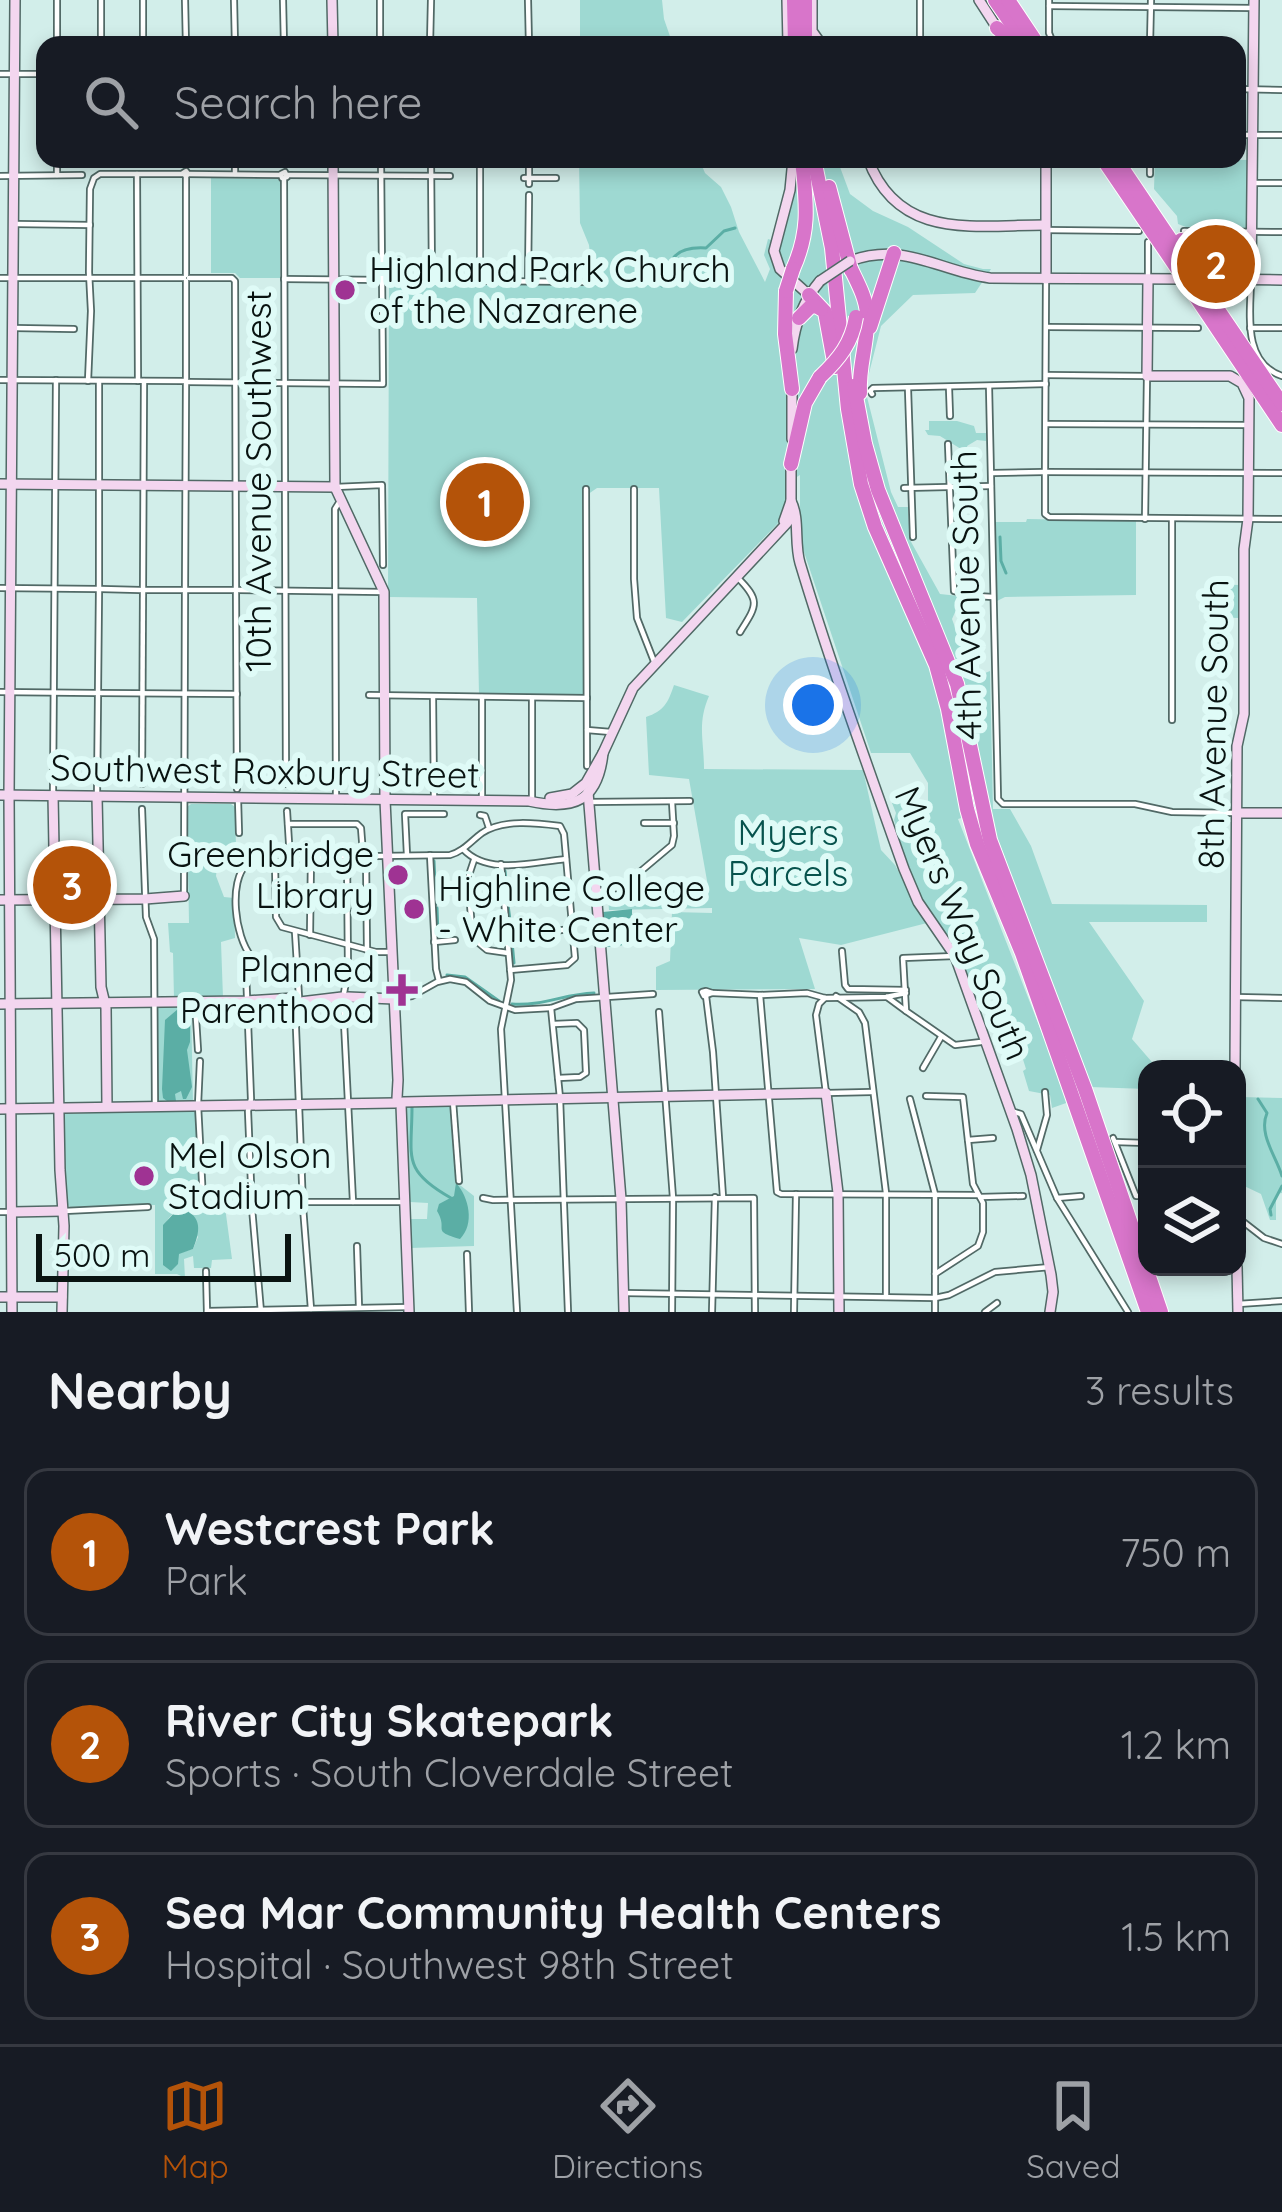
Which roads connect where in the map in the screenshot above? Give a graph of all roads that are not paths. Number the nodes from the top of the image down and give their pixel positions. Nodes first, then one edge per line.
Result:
1 (15, 0) edge
2 (57, 0) edge
3 (101, 0) edge
4 (143, 0) edge
5 (185, 0) edge
6 (234, 0) edge
7 (283, 0) edge
8 (332, 0) edge
9 (380, 0) edge
10 (431, 0) edge
11 (528, 0) edge
12 (790, 0) edge
13 (808, 0) edge
14 (920, 0) edge
15 (979, 0) edge
16 (995, 0) edge
17 (1008, 0) edge
18 (1048, 3) edge
19 (1151, 4) edge
20 (1254, 4) edge
21 (997, 28) joint
22 (57, 36) edge
23 (101, 36) edge
24 (143, 36) edge
25 (186, 36) edge
26 (235, 36) edge
27 (284, 36) edge
28 (333, 36) edge
29 (380, 36) edge
30 (430, 36) edge
31 (529, 36) edge
32 (791, 36) edge
33 (806, 36) edge
34 (814, 36) edge
35 (920, 36) edge
36 (1006, 36) edge
37 (1013, 36) edge
38 (1041, 36) edge
39 (1048, 36) edge
40 (1150, 36) edge
41 (0, 74) edge
42 (14, 74) junction
43 (36, 74) edge
44 (1246, 89) edge
45 (1253, 89) junction
46 (1282, 90) edge
47 (1246, 135) edge
48 (1252, 135) junction
49 (1282, 135) edge
50 (57, 168) edge
51 (186, 168) edge
52 (235, 168) edge
53 (284, 168) edge
54 (333, 168) edge
55 (381, 168) edge
56 (431, 168) edge
57 (480, 168) edge
58 (529, 168) edge
59 (795, 168) edge
60 (798, 168) edge
61 (819, 168) edge
62 (821, 168) edge
63 (871, 168) edge
64 (1046, 168) edge
65 (1110, 168) edge
66 (1122, 168) edge
67 (1150, 168) edge
68 (141, 173) junction
69 (186, 174) junction
70 (235, 174) junction
71 (1150, 174) dead end
72 (82, 175) dead end
73 (284, 175) junction
74 (0, 176) edge
75 (14, 176) junction
76 (57, 176) junction
77 (333, 176) junction
78 (381, 176) junction
79 (431, 176) junction
80 (450, 176) dead end
81 (556, 178) dead end
82 (1252, 183) junction
83 (1282, 183) edge
84 (830, 190) junction
85 (529, 195) dead end
86 (14, 224) junction
87 (90, 224) junction
88 (1045, 227) junction
89 (1139, 231) dead end
90 (1184, 231) dead end
91 (1251, 232) junction
92 (1282, 232) edge
93 (1148, 242) dead end
94 (894, 253) junction
95 (855, 260) junction
96 (951, 268) junction
97 (14, 277) junction
98 (88, 277) junction
99 (137, 277) junction
100 (0, 278) edge
101 (186, 278) junction
102 (284, 279) junction
103 (334, 279) junction
104 (1046, 279) junction
105 (1148, 279) junction
106 (1194, 279) junction
107 (382, 280) junction
108 (432, 280) junction
109 (1251, 280) junction
110 (1282, 280) edge
111 (480, 281) junction
112 (527, 281) junction
113 (586, 282) dead end
114 (809, 295) junction
115 (825, 312) junction
116 (799, 318) junction
117 (1047, 327) junction
118 (14, 328) junction
119 (1148, 328) junction
120 (1198, 328) dead end
121 (1250, 328) junction
122 (1282, 328) edge
123 (74, 329) dead end
124 (862, 349) junction
125 (1046, 375) junction
126 (1147, 376) junction
127 (1282, 376) edge
128 (0, 380) edge
129 (13, 380) junction
130 (56, 380) junction
131 (88, 381) junction
132 (100, 381) junction
133 (141, 381) junction
134 (186, 382) junction
135 (236, 382) junction
136 (284, 382) junction
137 (334, 383) junction
138 (1046, 384) junction
139 (989, 386) junction
140 (875, 388) dead end
141 (950, 388) junction
142 (792, 389) junction
143 (908, 389) junction
144 (1282, 404) edge
145 (950, 416) dead end
146 (1046, 424) junction
147 (1146, 424) junction
148 (1249, 425) junction
149 (1282, 425) edge
150 (863, 434) junction
151 (948, 444) dead end
152 (791, 464) junction
153 (856, 466) junction
154 (1045, 472) junction
155 (1146, 472) junction
156 (1249, 472) junction
157 (992, 473) junction
158 (1282, 473) edge
159 (6, 484) edge
160 (56, 484) junction
161 (100, 485) junction
162 (143, 485) junction
163 (185, 486) junction
164 (236, 486) junction
165 (992, 486) junction
166 (285, 487) junction
167 (334, 487) junction
168 (907, 488) junction
169 (951, 488) junction
170 (586, 489) dead end
171 (634, 489) dead end
172 (341, 500) junction
173 (792, 505) junction
174 (1145, 519) junction
175 (1172, 519) junction
176 (1248, 519) junction
177 (1282, 519) edge
178 (787, 523) junction
179 (913, 537) dead end
180 (769, 540) junction
181 (792, 540) junction
182 (383, 565) dead end
183 (746, 566) junction
184 (737, 577) junction
185 (6, 588) edge
186 (55, 588) junction
187 (726, 588) junction
188 (99, 589) junction
189 (143, 590) junction
190 (185, 590) junction
191 (236, 590) junction
192 (286, 591) junction
193 (335, 591) junction
194 (384, 592) junction
195 (993, 596) junction
196 (740, 632) dead end
197 (656, 664) junction
198 (5, 692) edge
199 (55, 693) junction
200 (98, 693) junction
201 (142, 694) junction
202 (184, 694) junction
203 (237, 694) junction
204 (368, 695) dead end
205 (384, 695) junction
206 (433, 697) junction
207 (482, 697) junction
208 (532, 698) junction
209 (587, 698) junction
210 (1172, 720) dead end
211 (587, 730) junction
212 (613, 733) junction
213 (587, 766) dead end
214 (3, 777) edge
215 (142, 784) dead end
216 (286, 784) dead end
217 (238, 794) junction
218 (53, 795) junction
219 (97, 796) junction
220 (6, 798) edge
221 (183, 799) junction
222 (587, 799) junction
223 (336, 800) junction
224 (385, 800) junction
225 (531, 800) junction
226 (434, 801) junction
227 (482, 801) junction
228 (690, 801) dead end
229 (672, 802) junction
230 (142, 809) dead end
231 (287, 811) dead end
232 (1236, 813) junction
233 (1282, 813) edge
234 (443, 814) dead end
235 (480, 815) dead end
236 (644, 823) dead end
237 (674, 823) junction
238 (287, 824) junction
239 (490, 829) junction
240 (239, 833) dead end
241 (463, 849) junction
242 (347, 856) junction
243 (364, 856) junction
244 (388, 856) junction
245 (407, 856) junction
246 (430, 856) junction
247 (311, 857) junction
248 (566, 859) junction
249 (291, 860) junction
250 (474, 860) junction
251 (275, 862) junction
252 (501, 864) junction
253 (596, 892) junction
254 (570, 894) junction
255 (184, 896) joint
256 (7, 898) edge
257 (146, 899) junction
258 (55, 900) junction
259 (99, 900) junction
260 (504, 900) junction
261 (573, 929) junction
262 (295, 932) junction
263 (507, 935) junction
264 (310, 936) junction
265 (455, 940) dead end
266 (434, 942) junction
267 (347, 945) junction
268 (367, 950) junction
269 (842, 951) dead end
270 (393, 952) junction
271 (508, 953) junction
272 (251, 956) junction
273 (955, 956) junction
274 (296, 964) junction
275 (510, 970) junction
276 (440, 981) junction
277 (906, 992) junction
278 (0, 994) edge
279 (653, 994) dead end
280 (760, 995) junction
281 (836, 996) junction
282 (886, 997) junction
283 (605, 998) junction
284 (826, 998) junction
285 (1235, 998) junction
286 (1282, 998) edge
287 (345, 999) junction
288 (394, 999) junction
289 (297, 1000) junction
290 (246, 1001) junction
291 (195, 1002) junction
292 (154, 1003) junction
293 (5, 1004) edge
294 (57, 1004) junction
295 (104, 1004) junction
296 (505, 1008) junction
297 (550, 1008) junction
298 (906, 1011) junction
299 (659, 1012) dead end
300 (554, 1024) junction
301 (941, 1037) junction
302 (986, 1041) junction
303 (197, 1050) dead end
304 (1235, 1060) edge
305 (200, 1061) dead end
306 (923, 1068) dead end
307 (558, 1078) junction
308 (874, 1092) junction
309 (1045, 1092) dead end
310 (826, 1093) junction
311 (767, 1094) junction
312 (716, 1095) junction
313 (665, 1096) junction
314 (926, 1096) dead end
315 (614, 1097) junction
316 (560, 1098) junction
317 (506, 1099) junction
318 (910, 1099) dead end
319 (399, 1101) junction
320 (453, 1101) junction
321 (349, 1102) junction
322 (300, 1103) junction
323 (251, 1104) junction
324 (198, 1105) junction
325 (107, 1106) junction
326 (155, 1106) junction
327 (59, 1107) junction
328 (6, 1108) edge
329 (1011, 1111) junction
330 (993, 1138) dead end
331 (968, 1140) junction
332 (1138, 1142) edge
333 (1037, 1150) junction
334 (459, 1181) dead end
335 (838, 1193) junction
336 (886, 1193) junction
337 (935, 1193) junction
338 (796, 1194) junction
339 (978, 1196) junction
340 (1023, 1196) dead end
341 (1081, 1196) dead end
342 (1138, 1196) edge
343 (719, 1197) junction
344 (483, 1198) dead end
345 (621, 1198) junction
346 (673, 1198) junction
347 (1057, 1198) junction
348 (565, 1199) junction
349 (203, 1200) dead end
350 (512, 1200) junction
351 (353, 1202) junction
352 (404, 1202) junction
353 (303, 1205) junction
354 (148, 1208) dead end
355 (252, 1208) junction
356 (228, 1209) dead end
357 (63, 1211) junction
358 (6, 1212) edge
359 (1246, 1224) edge
360 (1282, 1244) edge
361 (357, 1246) dead end
362 (467, 1254) dead end
363 (1050, 1267) junction
364 (206, 1271) dead end
365 (935, 1274) junction
366 (1237, 1276) edge
367 (624, 1293) junction
368 (672, 1294) junction
369 (713, 1294) junction
370 (755, 1295) junction
371 (794, 1296) junction
372 (6, 1297) edge
373 (62, 1297) junction
374 (839, 1297) junction
375 (886, 1297) junction
376 (935, 1298) junction
377 (1282, 1301) edge
378 (997, 1303) dead end
379 (359, 1308) junction
380 (1238, 1308) edge
381 (311, 1309) junction
382 (409, 1309) edge
383 (1050, 1310) edge
384 (207, 1311) edge
385 (261, 1311) edge
386 (12, 1312) edge
387 (62, 1312) edge
388 (470, 1312) edge
389 (517, 1312) edge
390 (568, 1312) edge
391 (624, 1312) edge
392 (672, 1312) edge
393 (712, 1312) edge
394 (755, 1312) edge
395 (794, 1312) edge
396 (839, 1312) edge
397 (935, 1312) edge
398 (985, 1312) edge
399 (1129, 1312) edge
400 (1148, 1312) edge
401 (1161, 1312) edge

1 - 42 street
2 - 22 street
3 - 23 street
4 - 24 street
5 - 25 street
6 - 26 street
7 - 27 street
8 - 28 street
9 - 29 street
10 - 30 street
11 - 31 street
12 - 32 highway
13 - 33 highway
13 - 34 street
14 - 35 street
15 - 21 street
16 - 37 highway
17 - 38 highway
18 - 19 street
18 - 39 street
19 - 20 street
19 - 40 street
20 - 45 street
21 - 36 highway
41 - 42 street
42 - 43 street
42 - 75 street
44 - 45 street
45 - 46 street
45 - 48 street
47 - 48 street
48 - 49 street
48 - 82 street
50 - 76 street
51 - 69 street
52 - 70 street
53 - 73 street, 10th Avenue Southwest
54 - 77 street
55 - 78 street
56 - 79 street
57 - 111 street
58 - 81 street
59 - 114 street
60 - 142 highway, bridge
61 - 153 highway
62 - 84 highway
63 - 88 street
64 - 88 street
65 - 106 highway
66 - 106 highway
67 - 71 street
68 - 69 street
68 - 87 street
68 - 99 street
69 - 70 street
69 - 101 street
70 - 73 street
72 - 76 street
73 - 77 street
73 - 102 street, 10th Avenue Southwest
74 - 75 street
75 - 76 street
75 - 86 street
77 - 78 street
77 - 103 street
78 - 79 street
78 - 107 street
79 - 80 street
79 - 108 street
82 - 83 street
82 - 91 street
84 - 95 highway
84 - 150 highway
85 - 112 street
86 - 87 street
86 - 97 street
87 - 98 street
88 - 89 street
88 - 104 street
90 - 91 street
91 - 92 street
91 - 109 street
93 - 105 street
94 - 95 street
94 - 96 street
94 - 124 highway
95 - 96 street
95 - 114 street, bridge
95 - 124 highway
95 - 152 highway, bridge
96 - 104 street
97 - 98 street
97 - 100 street
97 - 118 street
98 - 99 street
98 - 131 street
99 - 101 street
99 - 133 street
101 - 134 street
101 - 135 street
102 - 103 street
102 - 136 street, 10th Avenue Southwest
103 - 107 street
103 - 137 street
104 - 105 street
104 - 117 street
105 - 106 street
105 - 119 street
106 - 109 street
106 - 144 highway
106 - 149 highway
107 - 108 street
107 - 137 street
108 - 111 street
109 - 110 street
109 - 121 street
111 - 112 street
112 - 113 street
114 - 115 highway
114 - 116 street
115 - 116 highway
115 - 153 highway
116 - 142 street
117 - 119 street
117 - 125 street
118 - 123 street
118 - 129 street
119 - 120 street
119 - 126 street
121 - 122 street
121 - 127 street
124 - 150 highway
125 - 126 street
125 - 138 street
126 - 147 street
126 - 148 street, 8th Avenue South
128 - 129 street
129 - 130 street
129 - 159 street
130 - 131 street
130 - 160 street
131 - 132 street
132 - 133 street
132 - 161 street
133 - 134 street
133 - 162 street
134 - 135 street
134 - 163 street
135 - 136 street
135 - 164 street
136 - 137 street
136 - 166 street, 10th Avenue Southwest
137 - 167 street
138 - 139 street
138 - 146 street
139 - 141 street
139 - 157 street, 4th Avenue South
140 - 143 street
141 - 143 street
141 - 145 street
142 - 152 street
143 - 168 street
146 - 147 street
146 - 154 street
147 - 148 street
147 - 155 street
148 - 156 street, 8th Avenue South
150 - 401 highway
151 - 169 street
152 - 173 street
153 - 400 highway
154 - 155 street
154 - 157 street
154 - 174 street
155 - 156 street
155 - 174 street
156 - 158 street
156 - 176 street, 8th Avenue South
157 - 165 street, 4th Avenue South
159 - 160 street
159 - 185 street
160 - 161 street
160 - 186 street
161 - 162 street
161 - 188 street
162 - 163 street
162 - 189 street
163 - 164 street
163 - 190 street
164 - 166 street
164 - 191 street
165 - 169 street
165 - 195 street, 4th Avenue South
166 - 167 street
166 - 192 street, 10th Avenue Southwest
167 - 172 street
167 - 182 street
168 - 169 street
168 - 179 street
169 - 195 street
170 - 209 street
171 - 197 street
172 - 193 street
172 - 194 street
173 - 178 street
173 - 181 street, Myers Way South
174 - 175 street
175 - 176 street
175 - 210 street
176 - 177 street
176 - 232 street, 8th Avenue South
178 - 180 street
178 - 181 street
180 - 181 street
180 - 183 street
181 - 273 street, Myers Way South
183 - 184 street
183 - 187 street
184 - 187 street
184 - 196 street
185 - 186 street
185 - 198 street
186 - 188 street
186 - 199 street
187 - 197 street
188 - 189 street
188 - 200 street
189 - 190 street
189 - 201 street
190 - 191 street
190 - 202 street
191 - 192 street
191 - 203 street
192 - 193 street
192 - 216 street, 10th Avenue Southwest
193 - 194 street
193 - 223 street
194 - 205 street
195 - 232 street, 4th Avenue South
197 - 212 street
198 - 199 street
198 - 214 street
199 - 200 street
199 - 218 street
200 - 201 street
200 - 219 street
201 - 202 street
201 - 215 street
202 - 203 street
202 - 221 street
203 - 217 street
204 - 205 street
205 - 206 street
205 - 224 street
206 - 207 street
206 - 226 street
207 - 208 street
207 - 227 street
208 - 209 street
208 - 225 street
209 - 211 street
211 - 212 street
211 - 213 street
212 - 222 street
214 - 220 street
217 - 221 street, Southwest Roxbury Street
217 - 223 street, Southwest Roxbury Street
217 - 240 street
218 - 219 street, Southwest Roxbury Street
218 - 220 street, Southwest Roxbury Street
218 - 258 street
219 - 221 street, Southwest Roxbury Street
219 - 259 street
220 - 256 street
221 - 255 street
222 - 225 street, Southwest Roxbury Street
222 - 225 street, Southwest Roxbury Street
222 - 229 street, Southwest Roxbury Street
222 - 253 street
223 - 224 street, Southwest Roxbury Street
224 - 226 street, Southwest Roxbury Street
224 - 244 street
225 - 227 street, Southwest Roxbury Street
226 - 227 street, Southwest Roxbury Street
228 - 229 street, Southwest Roxbury Street
229 - 237 street
230 - 257 street
231 - 238 street
232 - 233 street
232 - 285 street, 8th Avenue South
234 - 245 street
235 - 239 street
236 - 237 street
237 - 253 street
238 - 243 street
238 - 249 street
239 - 241 street
239 - 248 street
241 - 246 street
241 - 250 street
242 - 243 street
242 - 247 street
242 - 267 street
243 - 244 street
243 - 268 street
244 - 245 street
244 - 270 street
245 - 246 street
246 - 266 street
247 - 249 street
247 - 264 street
248 - 252 street
248 - 254 street
249 - 251 street
250 - 252 street
250 - 271 street
251 - 262 street
251 - 272 street
252 - 260 street
253 - 283 street
254 - 260 street
254 - 261 street
255 - 257 street
256 - 258 street
256 - 293 street
257 - 259 street
257 - 292 street
258 - 259 street
258 - 294 street
259 - 295 street
260 - 263 street
261 - 263 street
261 - 275 street
262 - 264 street
262 - 274 street
263 - 271 street
264 - 267 street
265 - 266 street
266 - 276 street
267 - 268 street
267 - 287 street
268 - 270 street
269 - 277 street
270 - 288 street
271 - 275 street
272 - 274 street
272 - 290 street
273 - 277 street
273 - 302 street, Myers Way South
274 - 289 street
275 - 296 street
276 - 288 street
276 - 296 street
277 - 282 street
277 - 298 street
278 - 293 street
279 - 283 street
280 - 284 street
280 - 311 street
280 - 312 street
281 - 282 street
281 - 284 street
281 - 308 street
282 - 298 street
283 - 297 street
283 - 315 street
284 - 310 street
285 - 286 street
285 - 304 street, 8th Avenue South
287 - 288 street
287 - 289 street
287 - 321 street
288 - 319 street
289 - 290 street
289 - 322 street
290 - 291 street
290 - 323 street
291 - 292 street
291 - 303 street
292 - 295 street
292 - 326 street
293 - 294 street
293 - 328 street
294 - 295 street
294 - 327 street
295 - 325 street
296 - 297 street
296 - 317 street
297 - 300 street
298 - 301 street
299 - 313 street
300 - 307 street
300 - 307 street
301 - 302 street
301 - 306 street
302 - 329 street, Myers Way South
305 - 324 street
307 - 316 street
308 - 310 street
308 - 336 street
309 - 333 street
310 - 311 street
310 - 335 street
311 - 312 street
311 - 338 street
312 - 313 street
312 - 343 street
313 - 315 street
313 - 346 street
314 - 331 street
315 - 316 street
315 - 345 street
316 - 317 street
316 - 348 street
317 - 320 street
317 - 350 street
318 - 337 street
319 - 320 street
319 - 321 street
319 - 352 street
320 - 334 street
321 - 322 street
321 - 351 street
322 - 323 street
322 - 353 street
323 - 324 street
323 - 355 street
324 - 326 street
324 - 349 street
325 - 326 street
325 - 327 street
327 - 328 street
327 - 357 street
328 - 358 street
329 - 333 street
329 - 363 street, Myers Way South
330 - 331 street
331 - 339 street
332 - 342 street
333 - 347 street
335 - 336 street
335 - 338 street
335 - 374 street
336 - 337 street
336 - 375 street
337 - 339 street
337 - 365 street
338 - 371 street
339 - 340 street
339 - 365 street
341 - 347 street
343 - 346 street
343 - 369 street
343 - 370 street
344 - 350 street
345 - 346 street
345 - 348 street
345 - 367 street
346 - 368 street
347 - 399 street
348 - 350 street
348 - 390 street
350 - 389 street
351 - 352 street
351 - 353 street
352 - 382 street
353 - 355 street
353 - 381 street
354 - 357 street
355 - 356 street
355 - 385 street
357 - 358 street
357 - 373 street
358 - 372 street
359 - 360 street
361 - 379 street
362 - 388 street
363 - 376 street
363 - 383 street, Myers Way South
364 - 384 street
365 - 376 street
366 - 380 street
367 - 368 street
367 - 391 street
368 - 369 street
368 - 392 street
369 - 370 street
369 - 393 street
370 - 371 street
370 - 394 street
371 - 374 street
371 - 395 street
372 - 373 street
372 - 386 street
373 - 387 street
374 - 375 street
374 - 396 street
375 - 376 street
376 - 397 street
377 - 380 street
378 - 398 street
379 - 381 street
379 - 382 street
381 - 385 street
384 - 385 street

